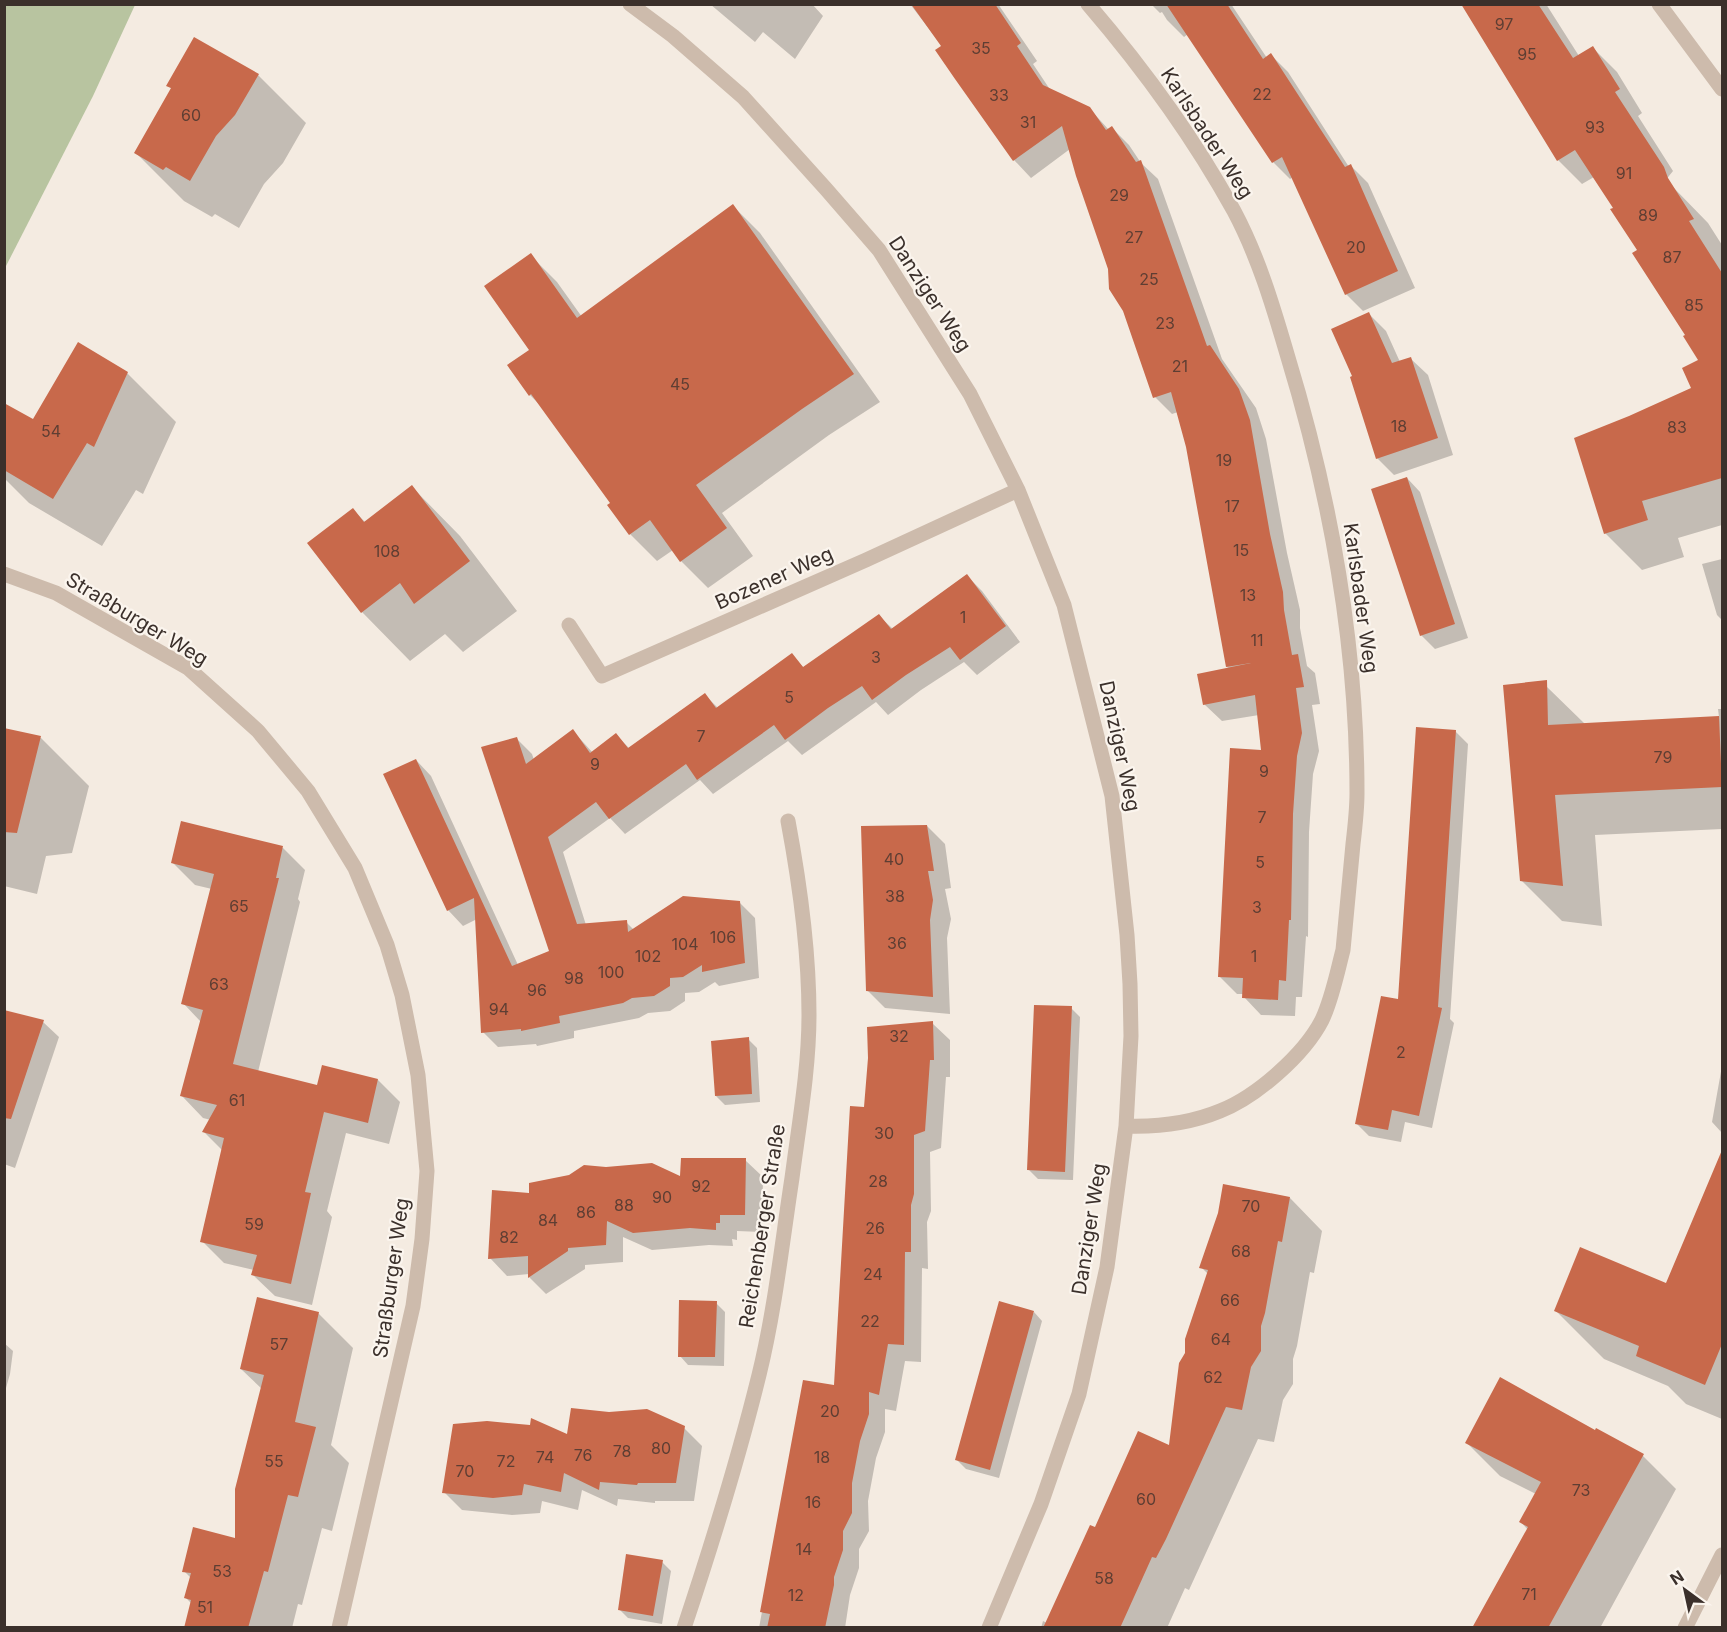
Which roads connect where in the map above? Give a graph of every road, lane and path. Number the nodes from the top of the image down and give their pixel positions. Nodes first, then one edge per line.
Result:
1 (630, 4) edge
2 (1088, 4) edge
3 (1659, 4) edge
4 (1722, 89) edge
5 (1018, 490) junction
6 (4, 574) edge
7 (569, 625) dead end
8 (788, 821) dead end
9 (1126, 1126) junction
10 (1722, 1555) edge
11 (339, 1628) edge
12 (684, 1628) edge
13 (989, 1628) edge
14 (1685, 1628) edge

1 - 5 street, Danziger Weg
2 - 9 street, Karlsbader Weg
3 - 4 street
5 - 7 street, Bozener Weg
5 - 9 street, Danziger Weg
6 - 11 street, Straßburger Weg
8 - 12 street, Reichenberger Straße
9 - 13 street, Danziger Weg
10 - 14 street

